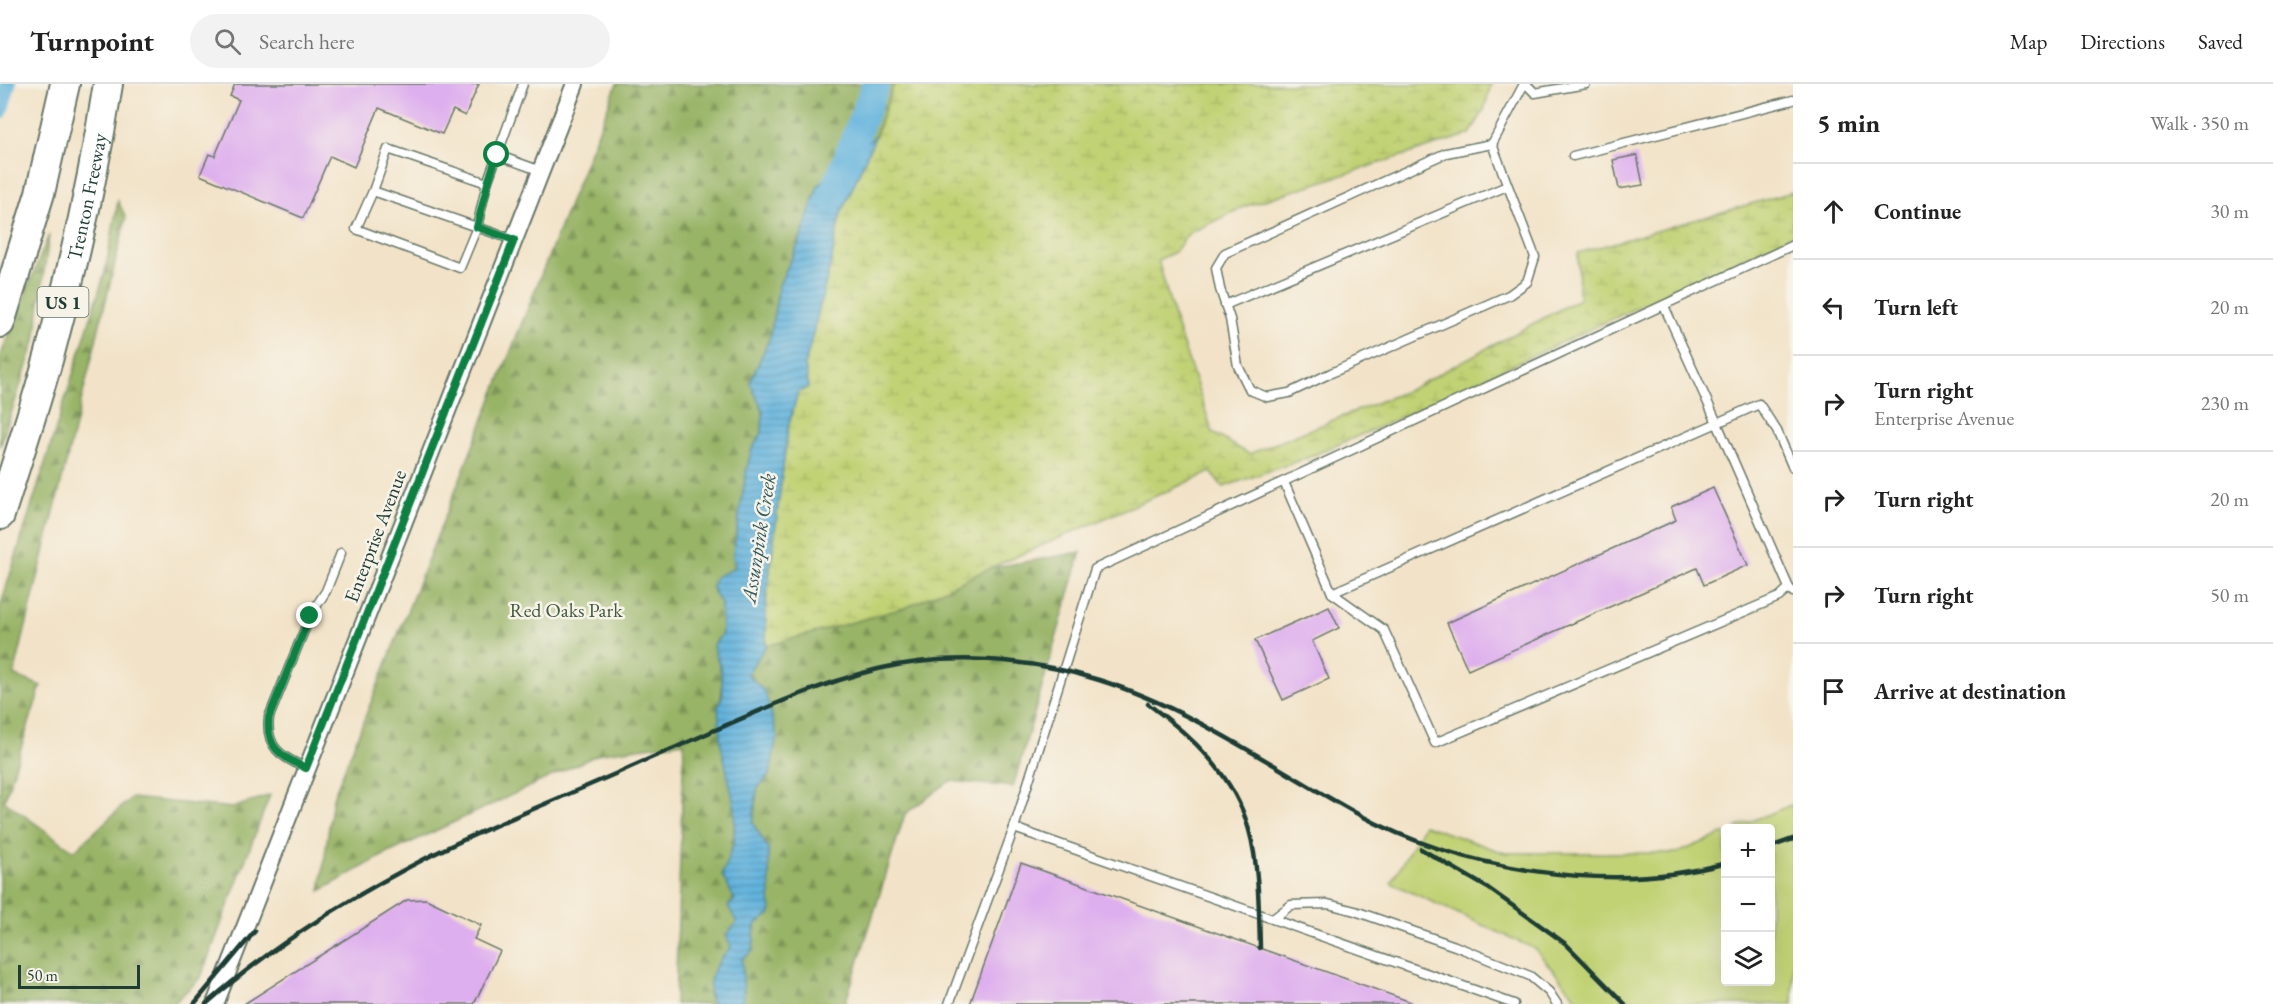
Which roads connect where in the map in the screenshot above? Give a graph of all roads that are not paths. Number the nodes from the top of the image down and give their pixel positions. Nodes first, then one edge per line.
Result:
1 (65, 84) edge
2 (108, 84) edge
3 (523, 84) edge
4 (1525, 84) edge
5 (1586, 84) edge
6 (572, 85) edge
7 (1793, 100) edge
8 (1492, 144) junction
9 (497, 155) junction
10 (1573, 156) dead end
11 (541, 171) junction
12 (488, 183) junction
13 (1507, 186) junction
14 (373, 191) junction
15 (477, 227) junction
16 (514, 240) junction
17 (1793, 245) edge
18 (1225, 305) junction
19 (1664, 306) junction
20 (0, 323) edge
21 (1717, 423) junction
22 (1793, 468) edge
23 (1284, 482) junction
24 (0, 515) edge
25 (341, 553) dead end
26 (1791, 590) edge
27 (1332, 593) junction
28 (306, 768) junction
29 (1014, 828) junction
30 (1272, 919) junction
31 (215, 1004) edge
32 (949, 1004) edge
33 (1514, 1004) edge
34 (1557, 1004) edge

1 - 20 highway, US 1
2 - 24 highway, Trenton Freeway / US 1
3 - 9 lane
4 - 5 lane
4 - 8 lane
6 - 11 street, Enterprise Avenue
7 - 10 lane
8 - 13 lane
8 - 18 lane
9 - 11 lane
9 - 12 lane
11 - 16 street, Enterprise Avenue
12 - 14 lane
12 - 15 lane
13 - 18 lane
13 - 18 lane
14 - 15 lane
14 - 15 lane
15 - 16 lane
16 - 28 street, Enterprise Avenue
17 - 19 lane
19 - 21 lane
19 - 23 lane
21 - 22 lane
21 - 26 lane
21 - 27 lane
23 - 27 lane
23 - 29 lane
25 - 28 lane
26 - 27 lane
28 - 31 street, Enterprise Avenue
29 - 30 lane
29 - 32 lane
30 - 33 lane
30 - 34 lane

